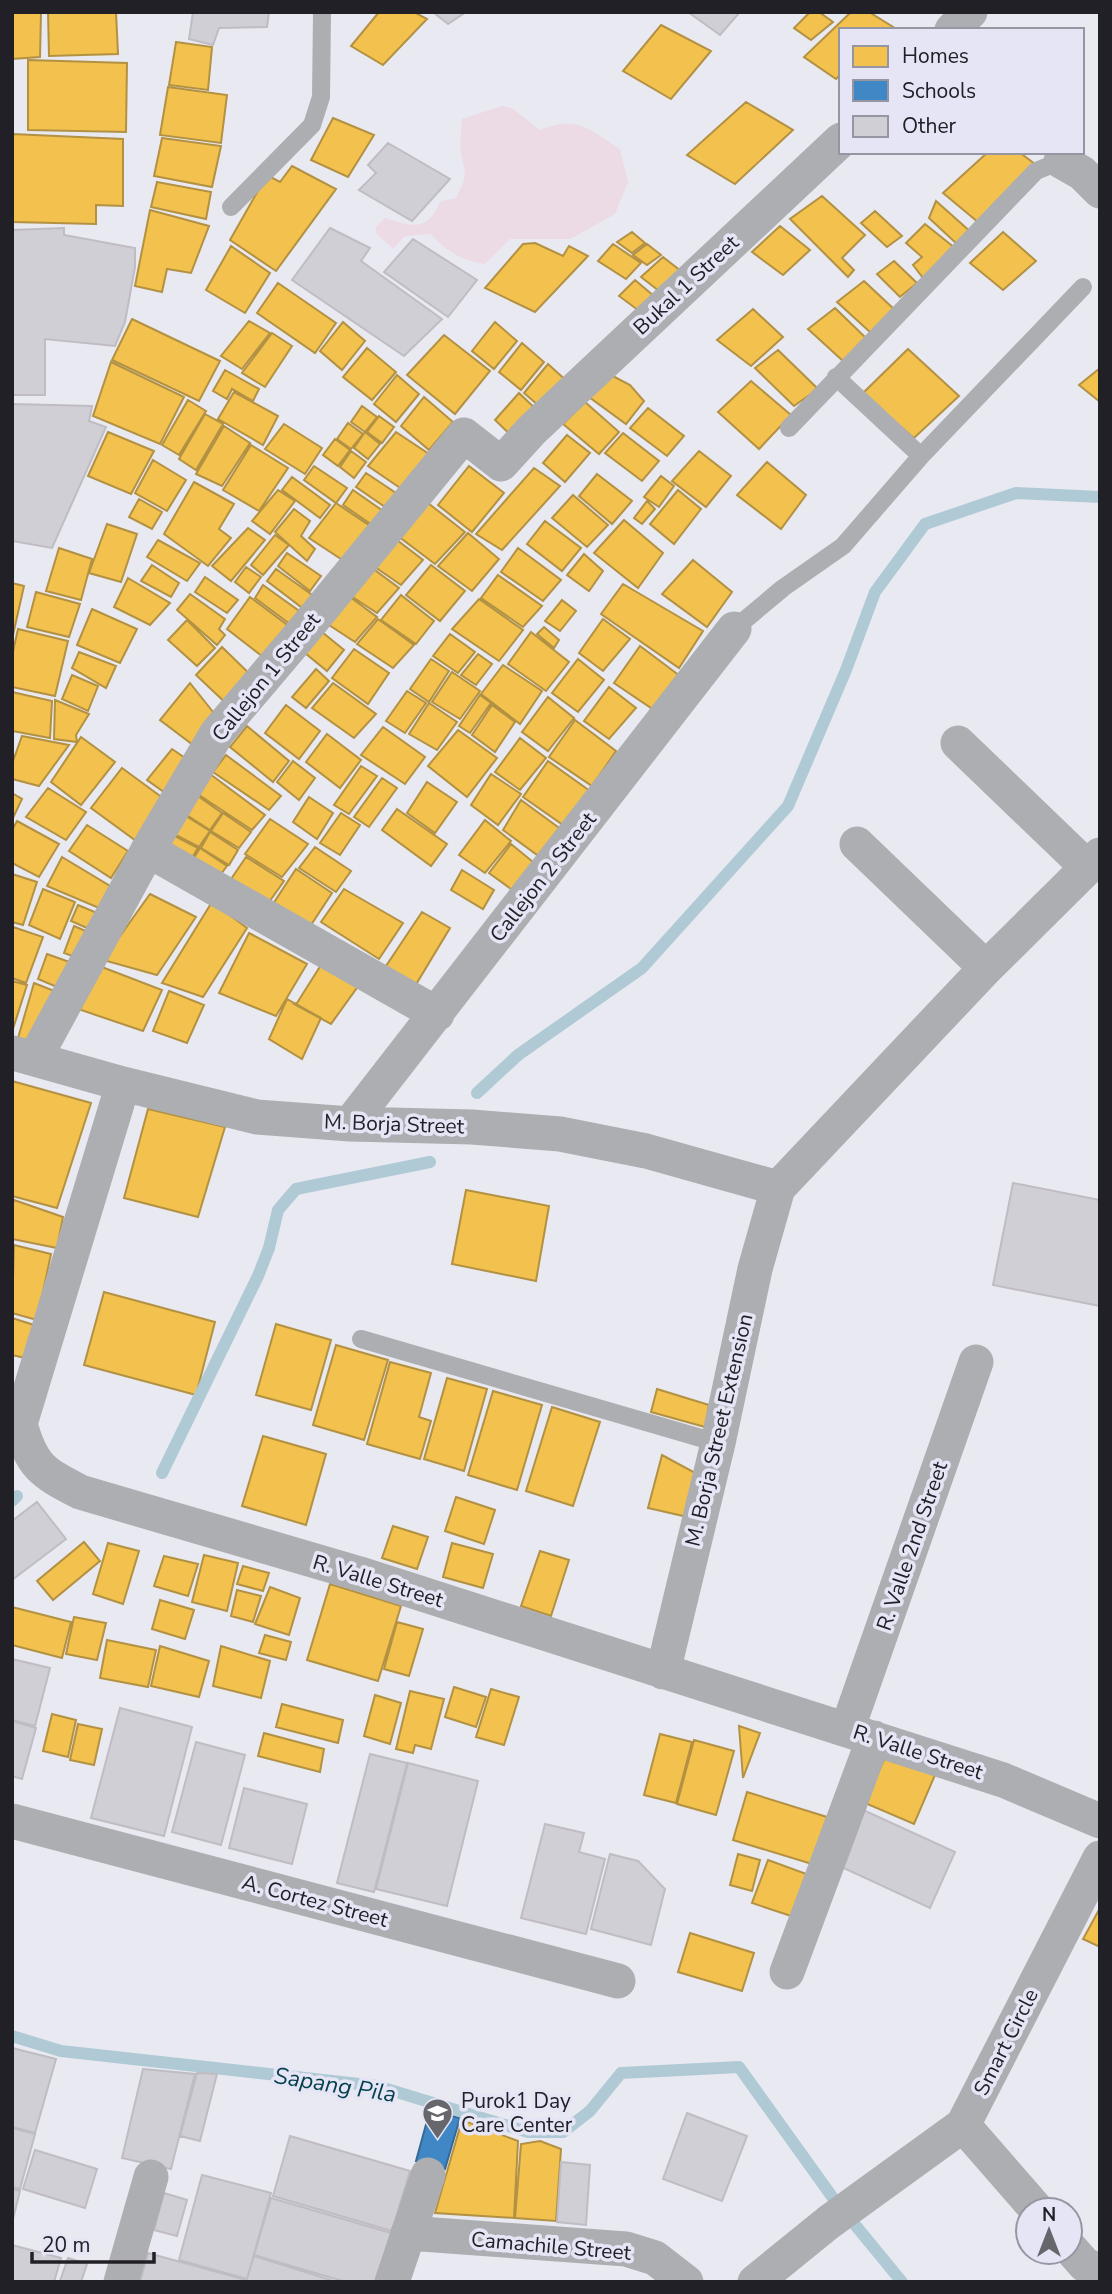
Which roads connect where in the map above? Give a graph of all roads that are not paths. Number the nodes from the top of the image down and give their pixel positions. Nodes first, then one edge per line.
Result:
1 (322, 12) edge
2 (970, 12) edge
3 (954, 28) edge
4 (839, 142) edge
5 (1061, 161) joint
6 (1100, 191) edge
7 (231, 207) dead end
8 (1083, 287) dead end
9 (836, 377) junction
10 (789, 428) dead end
11 (532, 430) joint
12 (921, 456) junction
13 (734, 629) joint
14 (958, 743) dead end
15 (857, 844) dead end
16 (148, 850) junction
17 (1094, 861) edge
18 (986, 968) junction
19 (437, 1014) junction
20 (24, 1056) edge
21 (124, 1084) junction
22 (350, 1124) junction
23 (778, 1188) junction
24 (361, 1339) dead end
25 (976, 1362) dead end
26 (718, 1443) junction
27 (663, 1672) junction
28 (861, 1734) junction
29 (12, 1821) edge
30 (1100, 1821) edge
31 (1100, 1858) edge
32 (787, 1972) dead end
33 (618, 1981) dead end
34 (963, 2125) junction
35 (428, 2175) dead end
36 (151, 2177) dead end
37 (1025, 2196) edge
38 (408, 2233) junction
39 (1084, 2264) edge
40 (1100, 2271) edge
41 (121, 2282) edge
42 (393, 2282) edge
43 (685, 2282) edge
44 (755, 2282) edge

1 - 7 lane
2 - 3 street
4 - 11 street, Bukal 1 Street
5 - 6 street
5 - 9 lane
8 - 12 lane
9 - 10 lane
9 - 12 lane
11 - 16 street, Callejon 1 Street
12 - 13 lane
13 - 19 street, Callejon 2 Street
14 - 17 street
15 - 18 street
16 - 19 street
16 - 20 street, Callejon 1 Street
17 - 18 street
18 - 23 street
19 - 22 street, Callejon 2 Street
20 - 21 street, M. Borja Street
21 - 22 street, M. Borja Street
21 - 27 street, R. Valle Street
22 - 23 street, M. Borja Street
23 - 26 street, M. Borja Street Extension
24 - 26 lane
25 - 28 street, R. Valle 2nd Street
26 - 27 street, M. Borja Street Extension
27 - 28 street, R. Valle Street
28 - 30 street, R. Valle Street
28 - 32 street, R. Valle 2nd Street
29 - 33 street, A. Cortez Street
31 - 34 street, Smart Circle
34 - 37 street
34 - 44 street
35 - 38 street
36 - 41 street
38 - 42 street
38 - 43 street, Camachile Street
39 - 40 street

